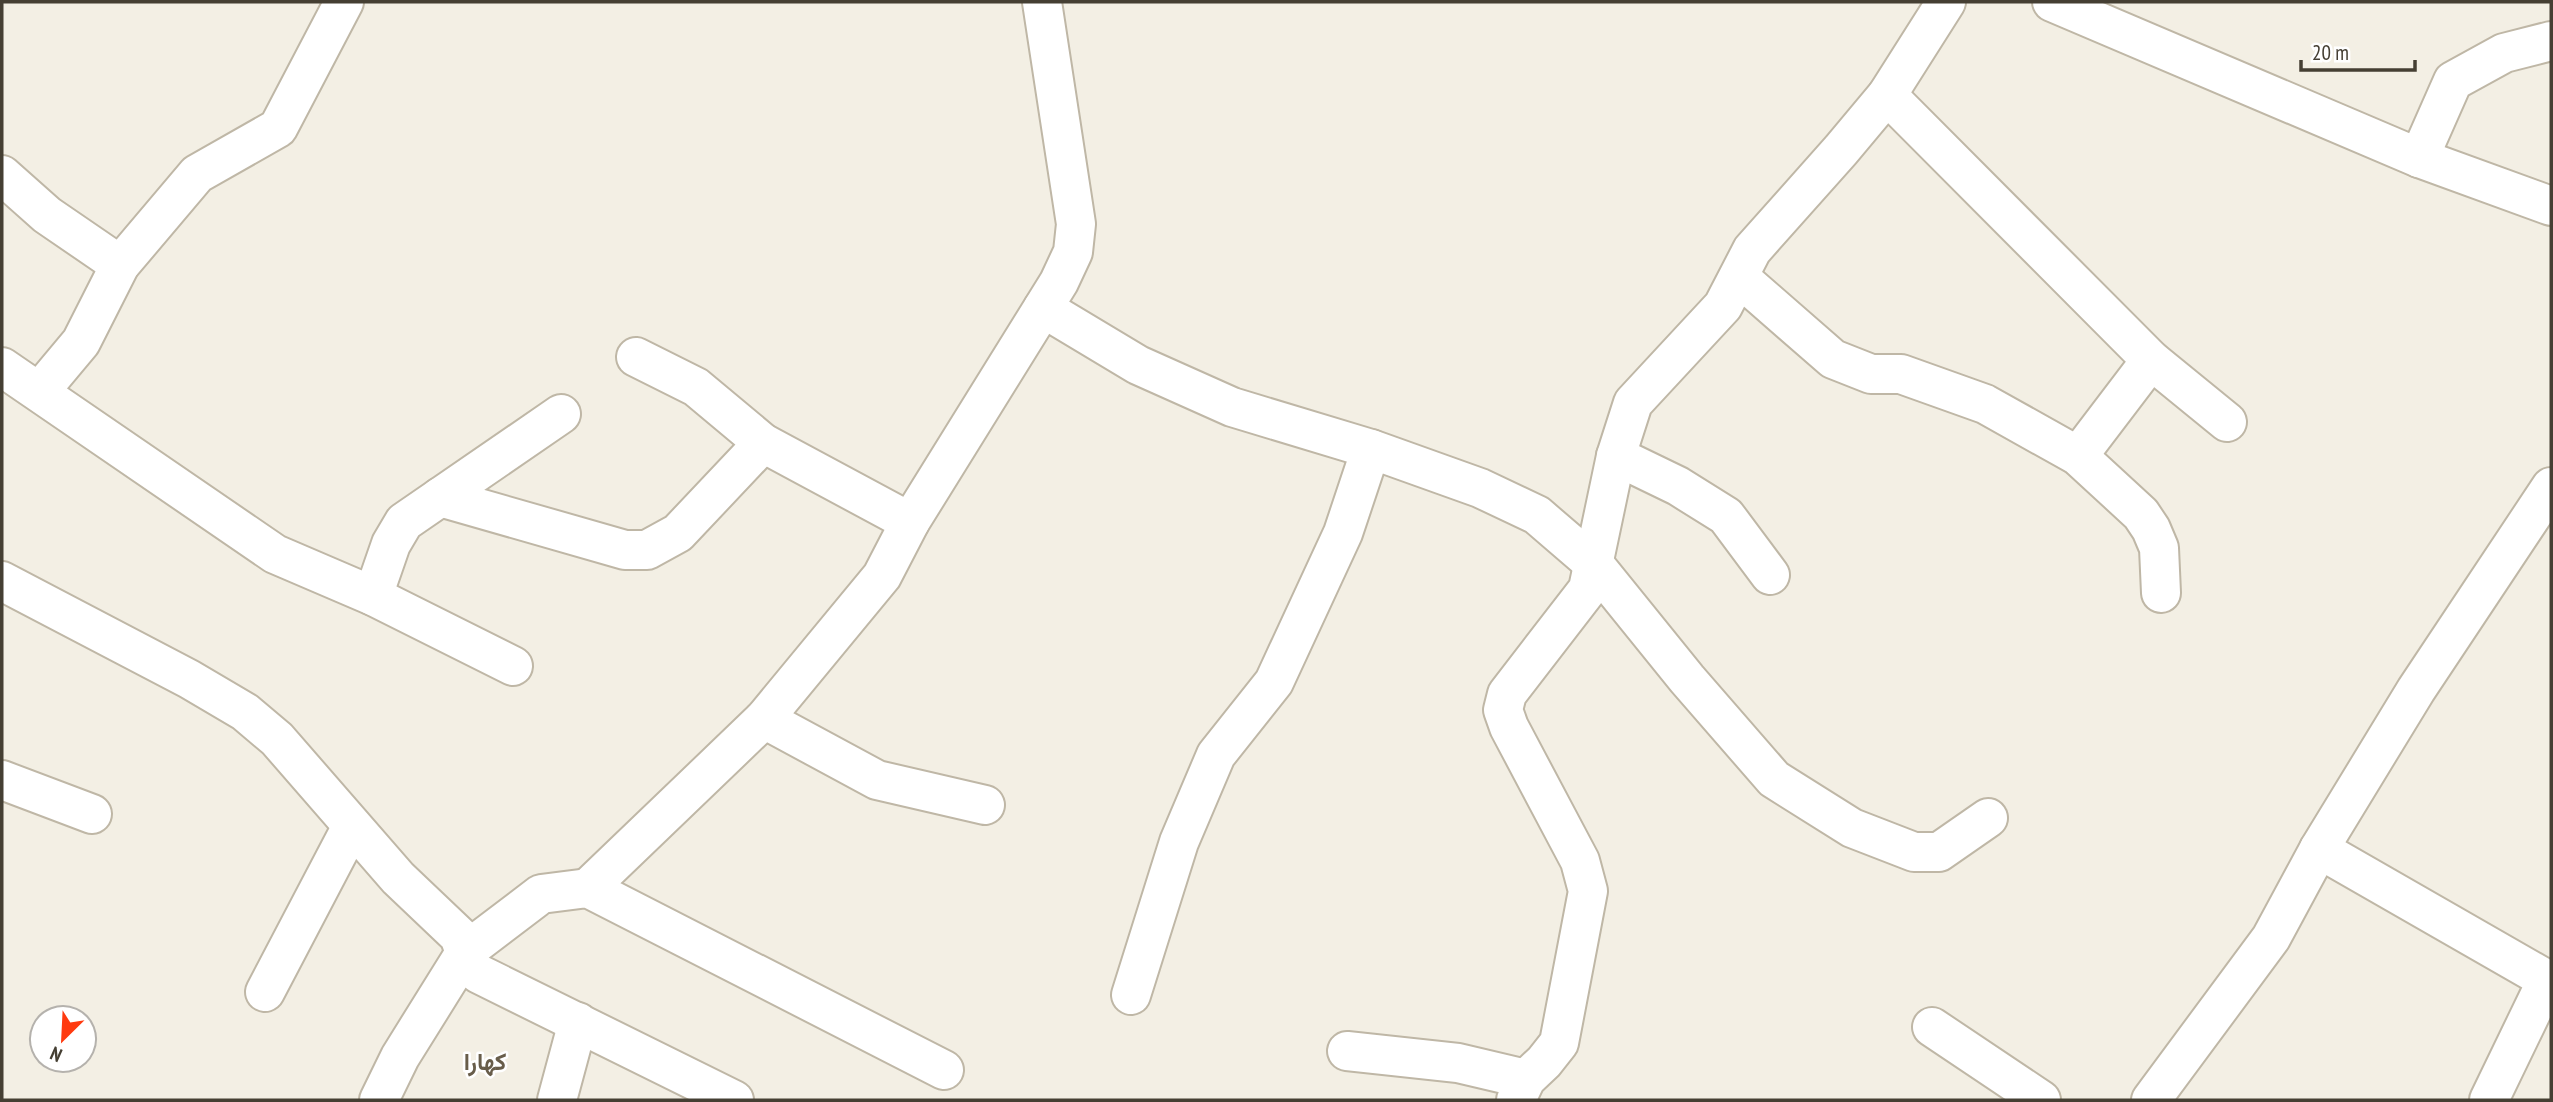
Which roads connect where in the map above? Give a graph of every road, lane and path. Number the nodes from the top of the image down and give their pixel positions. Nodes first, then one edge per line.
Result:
1 (344, 2) edge
2 (1042, 2) edge
3 (1946, 2) edge
4 (2052, 2) edge
5 (2551, 41) edge
6 (1887, 95) junction
7 (2419, 158) junction
8 (2, 175) edge
9 (2551, 206) edge
10 (120, 265) junction
11 (1739, 277) junction
12 (1043, 308) junction
13 (636, 357) dead end
14 (2151, 360) junction
15 (13, 379) edge
16 (561, 414) dead end
17 (2227, 422) dead end
18 (763, 443) junction
19 (1371, 449) junction
20 (1616, 456) junction
21 (2078, 456) junction
22 (2551, 487) edge
23 (440, 497) junction
24 (910, 522) junction
25 (1594, 564) junction
26 (1770, 575) dead end
27 (2, 581) edge
28 (2161, 593) dead end
29 (373, 596) junction
30 (513, 666) dead end
31 (764, 719) junction
32 (2, 780) edge
33 (985, 805) dead end
34 (92, 814) dead end
35 (1988, 818) dead end
36 (352, 826) junction
37 (2319, 849) junction
38 (589, 888) junction
39 (466, 951) junction
40 (2549, 981) edge
41 (265, 992) dead end
42 (1131, 995) dead end
43 (578, 1022) junction
44 (1932, 1027) dead end
45 (1347, 1051) dead end
46 (944, 1070) dead end
47 (1521, 1090) edge
48 (379, 1100) edge
49 (556, 1100) edge
50 (734, 1100) edge
51 (2041, 1100) edge
52 (2151, 1100) edge
53 (2489, 1100) edge

1 - 10 street
2 - 12 street
3 - 6 street
4 - 7 street
5 - 7 street
6 - 11 street
6 - 14 street
7 - 9 street
8 - 10 street
10 - 15 street
11 - 20 street
11 - 21 street
12 - 19 street
12 - 24 street
13 - 18 street
14 - 17 street
14 - 21 street
15 - 29 street
16 - 23 street
18 - 23 street
18 - 24 street
19 - 25 street
19 - 42 street
20 - 25 street
20 - 26 street
21 - 28 street
22 - 37 street
23 - 29 street
24 - 31 street
25 - 35 street
25 - 47 street
27 - 36 street
29 - 30 street
31 - 33 street
31 - 38 street
32 - 34 street
36 - 39 street
36 - 41 street
37 - 40 street
37 - 52 street
38 - 39 street
38 - 46 street
39 - 43 street
39 - 48 street
40 - 53 street
43 - 49 street
43 - 50 street
44 - 51 street
45 - 47 street

